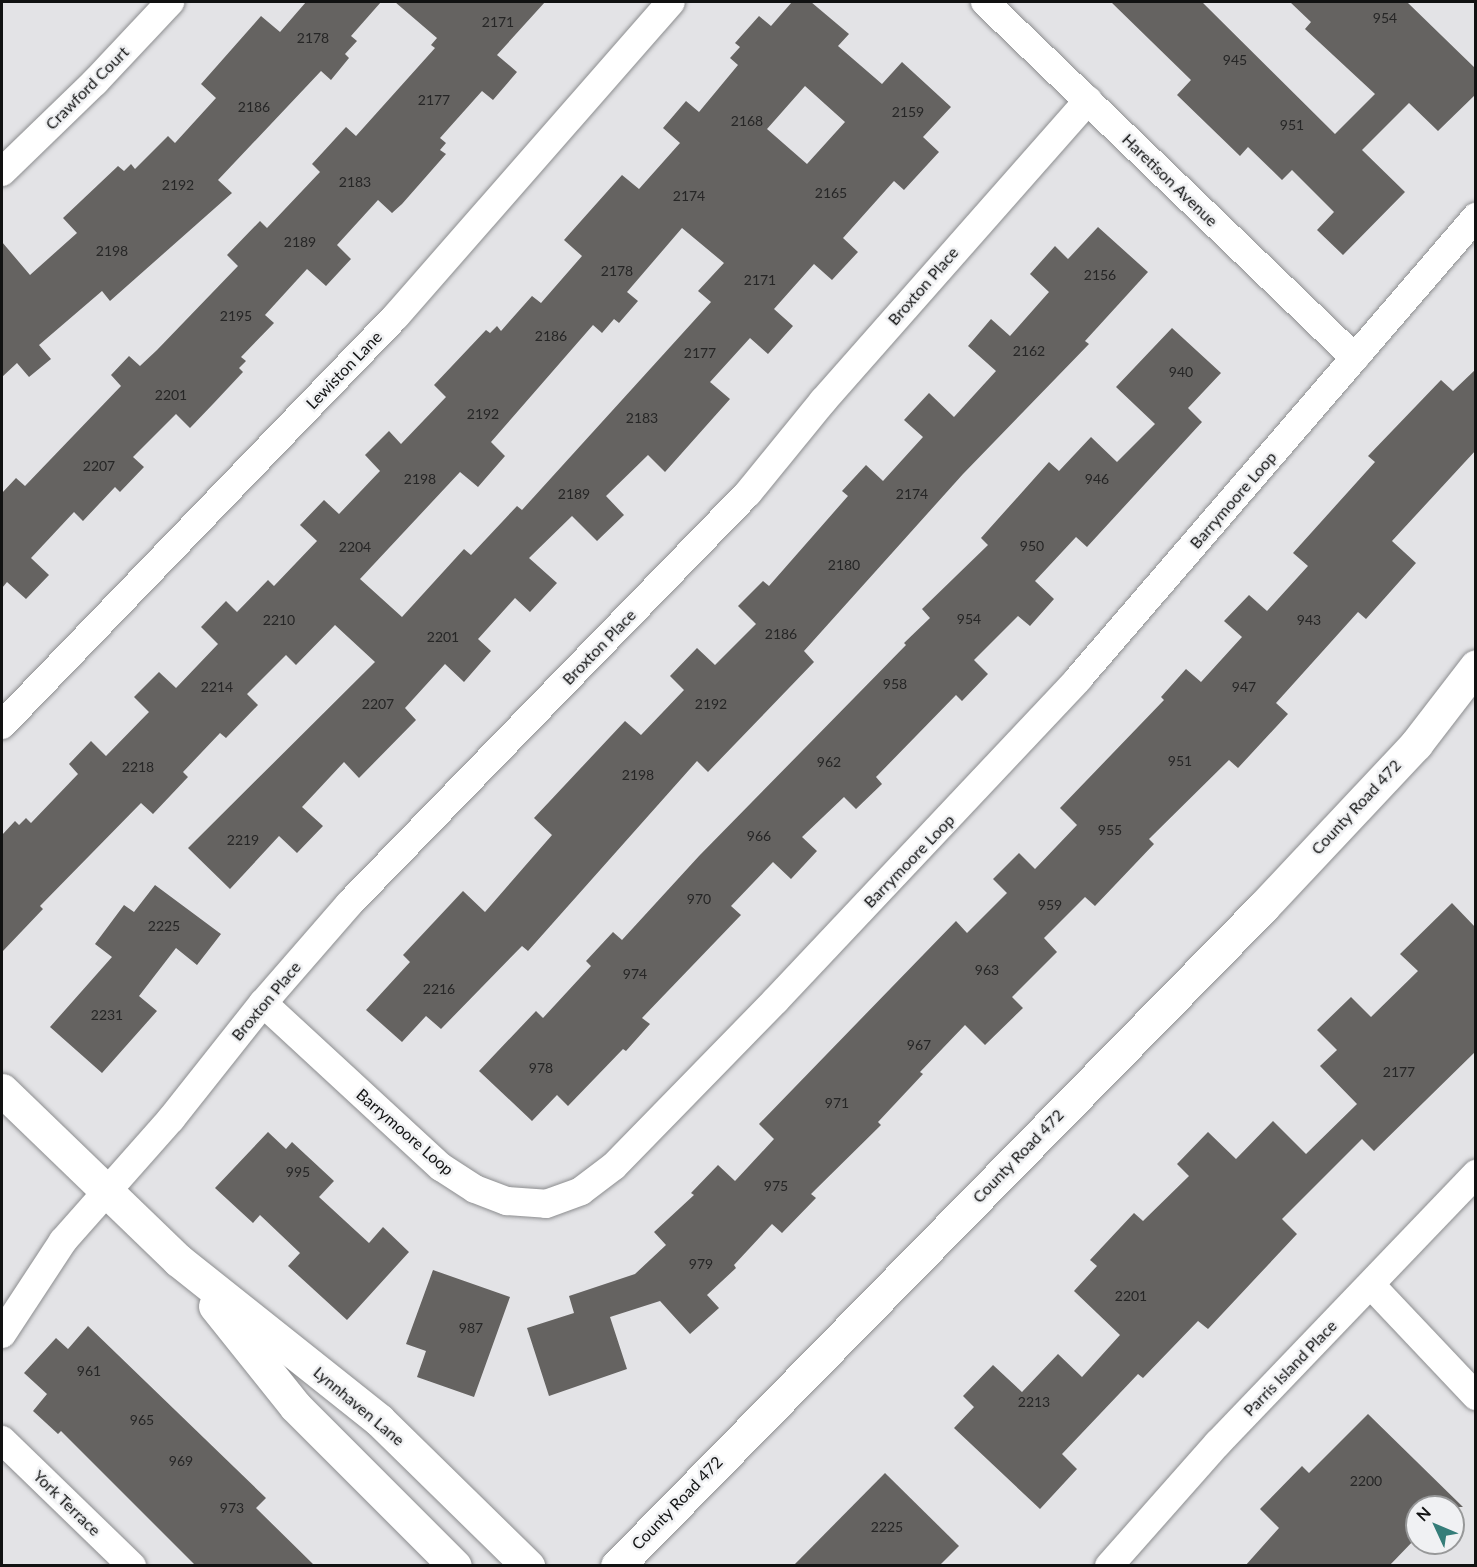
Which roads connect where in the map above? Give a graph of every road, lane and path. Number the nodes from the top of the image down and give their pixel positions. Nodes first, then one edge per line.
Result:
1 (170, 2) edge
2 (671, 2) edge
3 (985, 2) edge
4 (1088, 100) junction
5 (2, 172) edge
6 (1476, 217) edge
7 (1355, 358) junction
8 (1476, 666) edge
9 (1476, 694) edge
10 (2, 725) edge
11 (1416, 744) junction
12 (263, 1003) junction
13 (2, 1090) edge
14 (1476, 1174) edge
15 (108, 1192) junction
16 (178, 1260) junction
17 (1371, 1285) junction
18 (2, 1334) edge
19 (1476, 1396) edge
20 (2, 1440) edge
21 (132, 1566) edge
22 (454, 1566) edge
23 (528, 1566) edge
24 (617, 1566) edge
25 (1110, 1566) edge

1 - 5 street, Crawford Court
2 - 10 street, Lewiston Lane
3 - 4 street, Haretison Avenue
4 - 7 street, Haretison Avenue
4 - 12 street, Broxton Place
6 - 7 street, Barrymoore Loop
7 - 12 street, Barrymoore Loop
8 - 11 street
9 - 11 street
11 - 24 street, County Road 472
12 - 15 street, Broxton Place
13 - 15 street, Lynnhaven Lane
14 - 17 street, Parris Island Place
15 - 16 street, Lynnhaven Lane
15 - 18 street, Broxton Place
16 - 22 street, Lynnhaven Lane
16 - 23 street, Lynnhaven Lane
17 - 19 street
17 - 25 street, Parris Island Place
20 - 21 street, York Terrace

